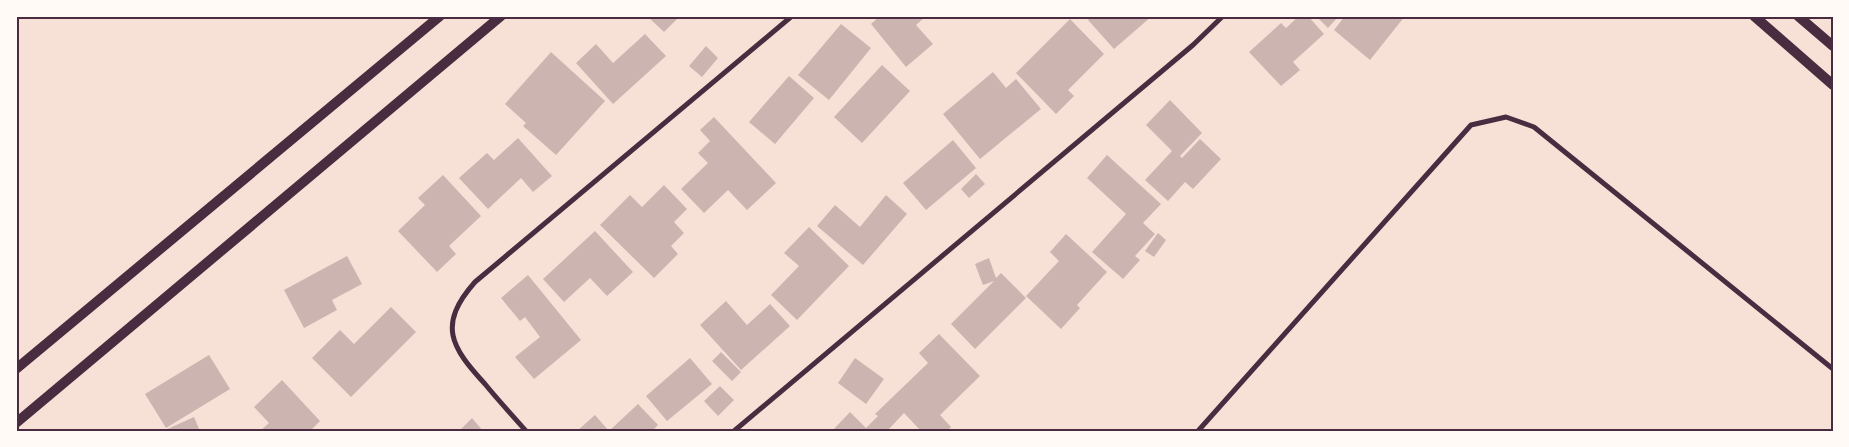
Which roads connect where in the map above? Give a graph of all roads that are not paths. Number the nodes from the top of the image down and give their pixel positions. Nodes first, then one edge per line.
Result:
1 (440, 16) edge
2 (501, 16) edge
3 (792, 16) edge
4 (1223, 16) edge
5 (1754, 16) edge
6 (1798, 16) edge
7 (1833, 46) edge
8 (1833, 85) edge
9 (1833, 368) edge
10 (16, 369) edge
11 (16, 423) edge
12 (526, 431) edge
13 (734, 431) edge
14 (1198, 431) edge

1 - 10 main road
2 - 11 main road
3 - 12 street
4 - 13 street
5 - 8 main road
6 - 7 main road
9 - 14 street

